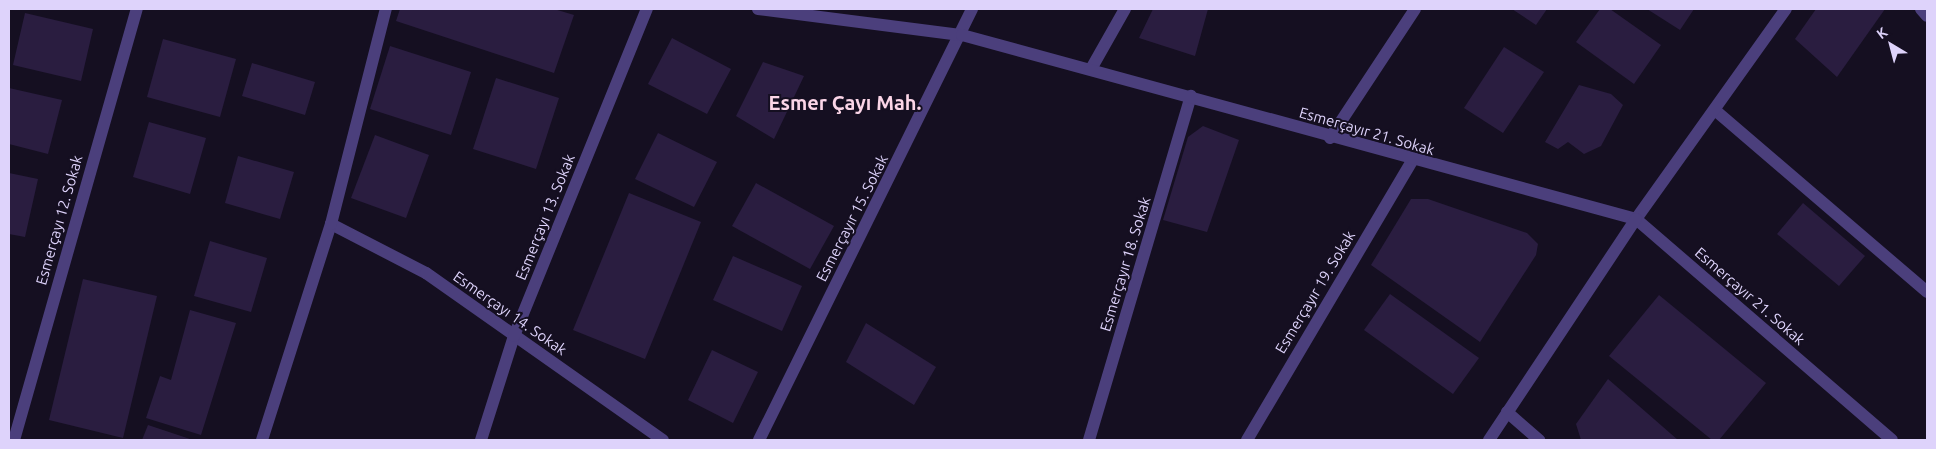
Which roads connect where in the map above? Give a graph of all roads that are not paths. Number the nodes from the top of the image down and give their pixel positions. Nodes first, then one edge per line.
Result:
1 (137, 9) edge
2 (386, 9) edge
3 (647, 9) edge
4 (758, 9) edge
5 (972, 9) edge
6 (1125, 9) edge
7 (1415, 9) edge
8 (1786, 9) edge
9 (1920, 9) edge
10 (1927, 16) edge
11 (962, 35) junction
12 (1091, 69) junction
13 (1191, 96) junction
14 (1716, 110) junction
15 (1330, 138) junction
16 (1412, 161) junction
17 (1636, 219) junction
18 (331, 224) junction
19 (1927, 292) edge
20 (514, 336) junction
21 (1507, 412) junction
22 (14, 440) edge
23 (262, 440) edge
24 (481, 440) edge
25 (664, 440) edge
26 (759, 440) edge
27 (1089, 440) edge
28 (1246, 440) edge
29 (1489, 440) edge
30 (1539, 440) edge
31 (1892, 440) edge

1 - 22 street, Esmerçayı 12. Sokak
2 - 18 street
3 - 20 street, Esmerçayı 13. Sokak
4 - 11 street, Esmerçayır 21. Sokak
5 - 11 street, Esmerçayır 15. Sokak
6 - 12 street
7 - 15 street
8 - 14 street
9 - 10 street
11 - 12 street, Esmerçayır 21. Sokak
11 - 26 street, Esmerçayır 15. Sokak
12 - 13 street, Esmerçayır 21. Sokak
13 - 15 street, Esmerçayır 21. Sokak
13 - 27 street, Esmerçayır 18. Sokak
14 - 17 street
14 - 19 street
15 - 16 street, Esmerçayır 21. Sokak
16 - 17 street, Esmerçayır 21. Sokak
16 - 28 street, Esmerçayır 19. Sokak
17 - 21 street
17 - 31 street, Esmerçayır 21. Sokak
18 - 20 street, Esmerçayı 14. Sokak
18 - 23 street
20 - 24 street, Esmerçayı 13. Sokak
20 - 25 street, Esmerçayı 14. Sokak
21 - 29 street
21 - 30 street

